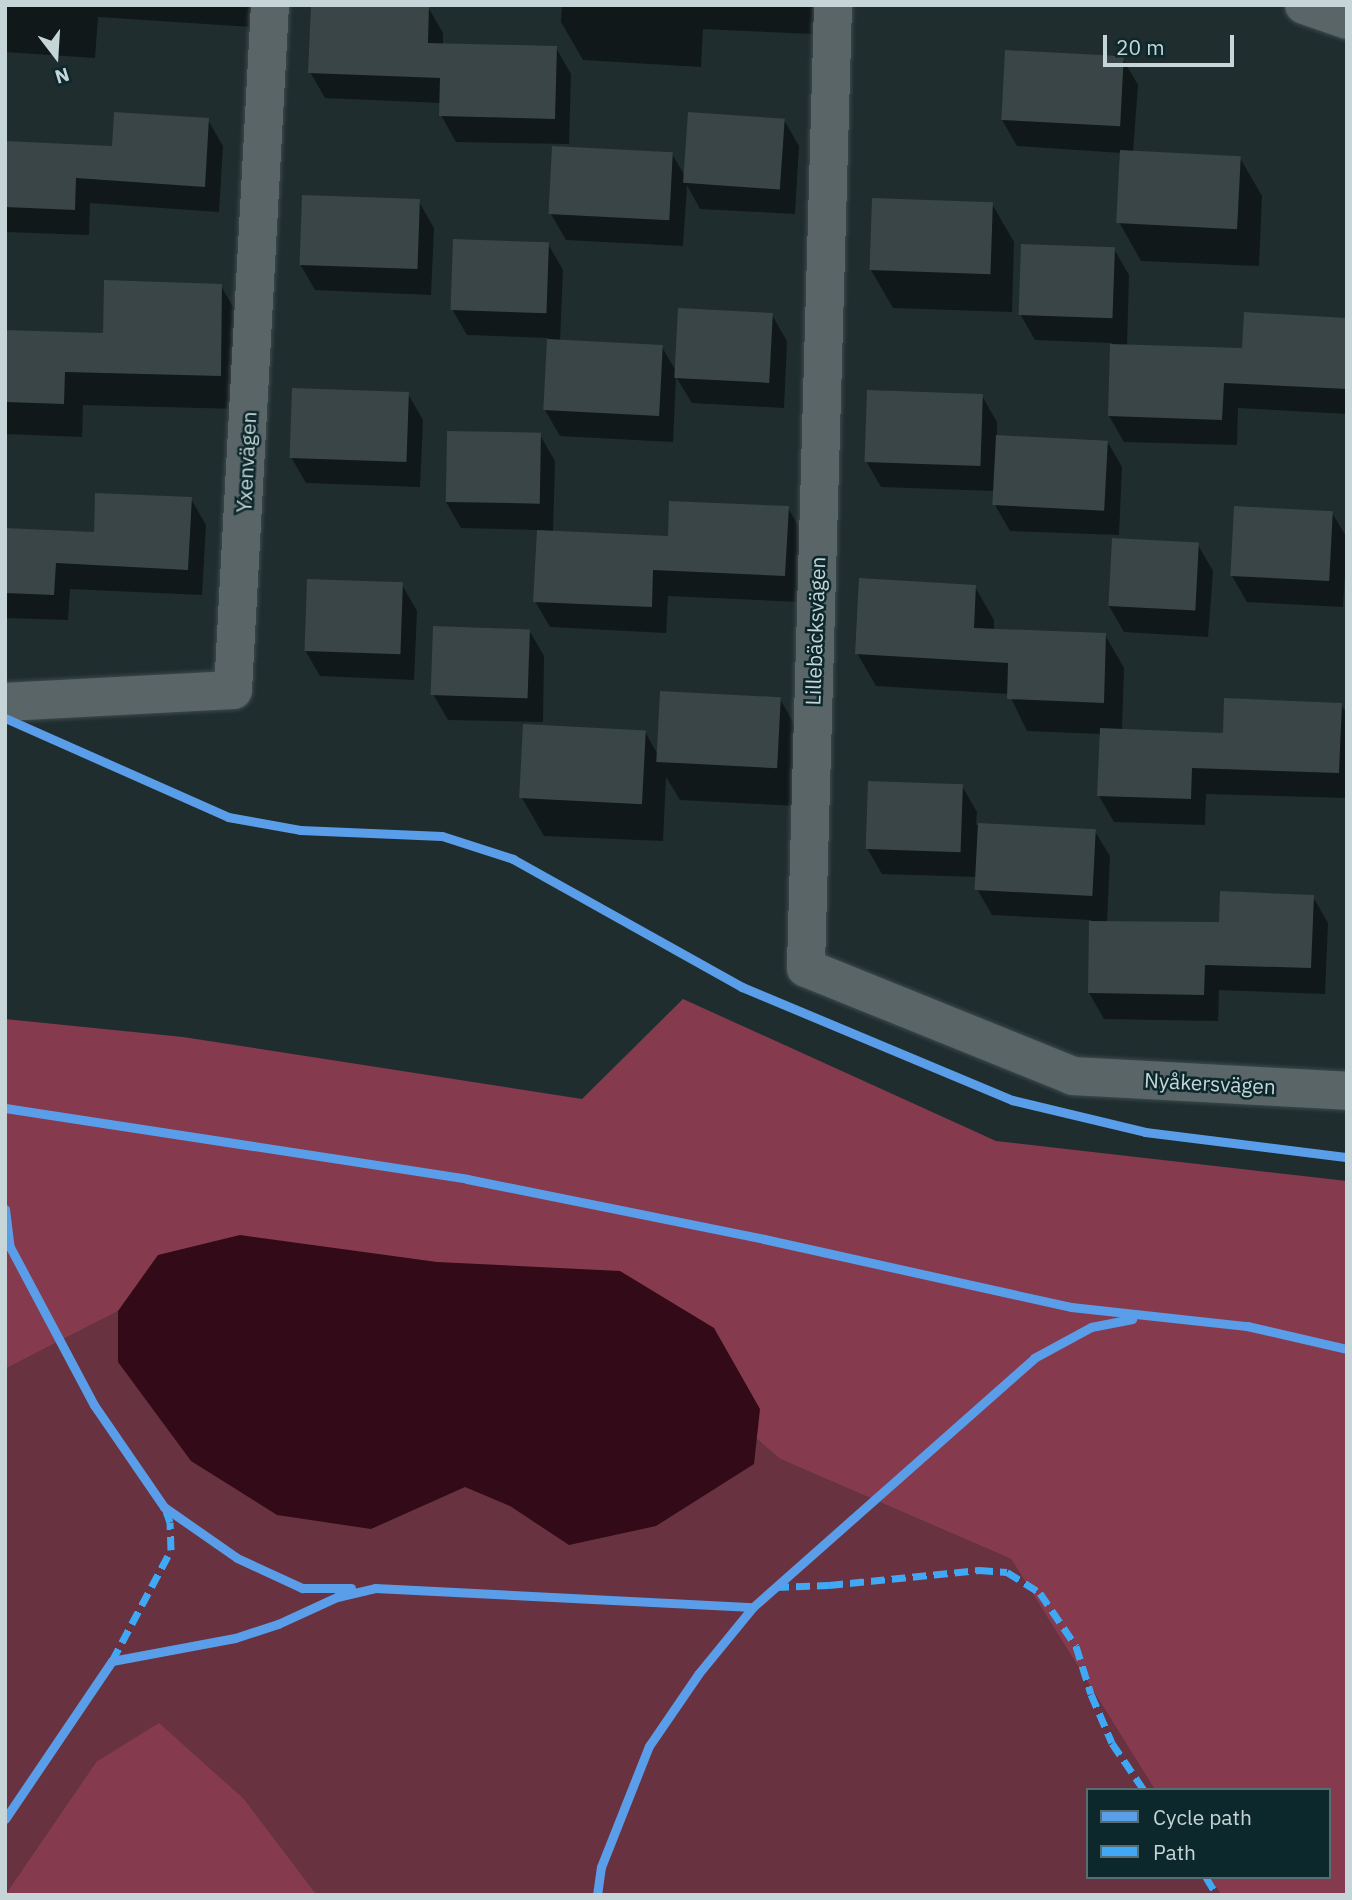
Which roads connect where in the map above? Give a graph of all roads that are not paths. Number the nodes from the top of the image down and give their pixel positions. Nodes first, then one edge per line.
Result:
1 (270, 5) edge
2 (833, 5) edge
3 (1304, 5) edge
4 (1347, 20) edge
5 (5, 702) edge
6 (1073, 1076) joint
7 (1347, 1091) edge

1 - 5 street, Yxenvägen
2 - 6 street, Lillebäcksvägen
3 - 4 street
6 - 7 street, Nyåkersvägen

